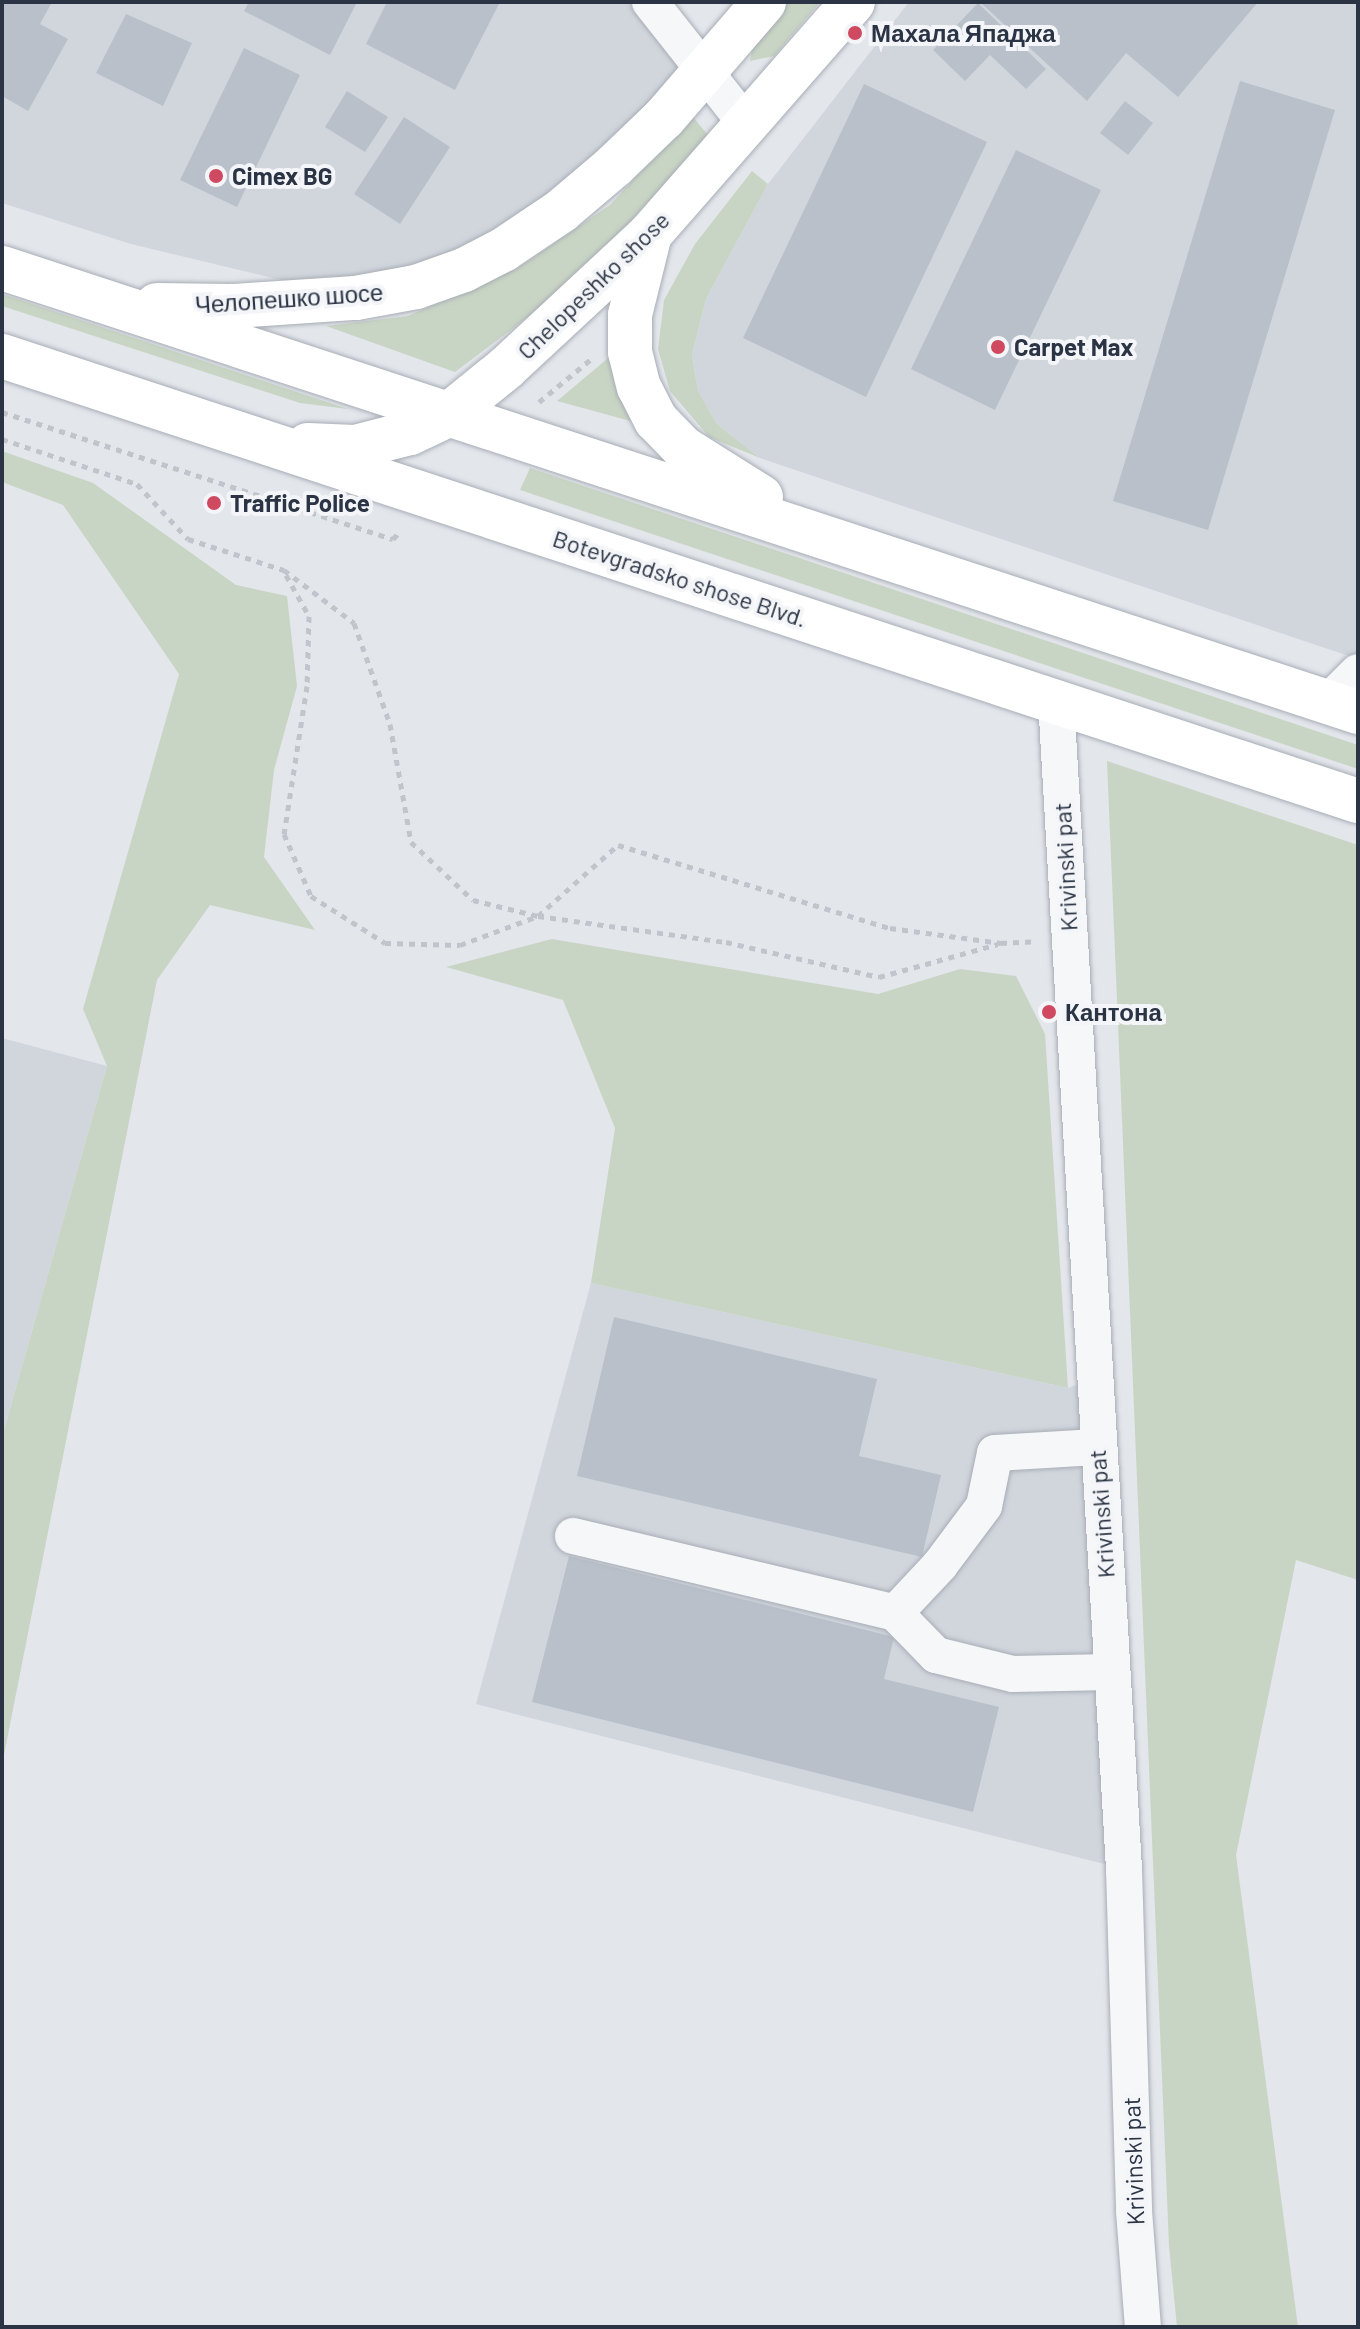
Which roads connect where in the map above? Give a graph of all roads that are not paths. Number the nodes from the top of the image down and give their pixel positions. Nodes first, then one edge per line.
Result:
1 (650, 2) edge
2 (764, 2) edge
3 (853, 2) edge
4 (705, 71) junction
5 (747, 125) junction
6 (650, 234) junction
7 (2, 268) edge
8 (114, 305) junction
9 (2, 356) edge
10 (448, 415) junction
11 (265, 444) junction
12 (840, 541) junction
13 (1358, 672) edge
14 (1056, 700) junction
15 (1343, 707) edge
16 (1358, 801) edge
17 (1097, 1447) junction
18 (573, 1536) dead end
19 (895, 1613) junction
20 (1111, 1672) junction
21 (1143, 2327) edge

1 - 4 street
2 - 4 main road
3 - 5 main road, Chelopeshko shose
4 - 5 street
4 - 8 main road, Челопешко шосе
5 - 6 main road, Chelopeshko shose
6 - 10 main road, Chelopeshko shose
6 - 12 main road
7 - 8 main road
8 - 10 main road
9 - 11 main road, Botevgradsko shose Blvd.
10 - 11 main road, Chelopeshko shose
10 - 12 main road
11 - 14 main road, Botevgradsko shose Blvd.
12 - 15 main road
13 - 15 street
14 - 16 main road, Botevgradsko shose Blvd.
14 - 17 street, Krivinski pat
17 - 19 street
17 - 20 street, Krivinski pat
18 - 19 street
19 - 20 street
20 - 21 street, Krivinski pat

